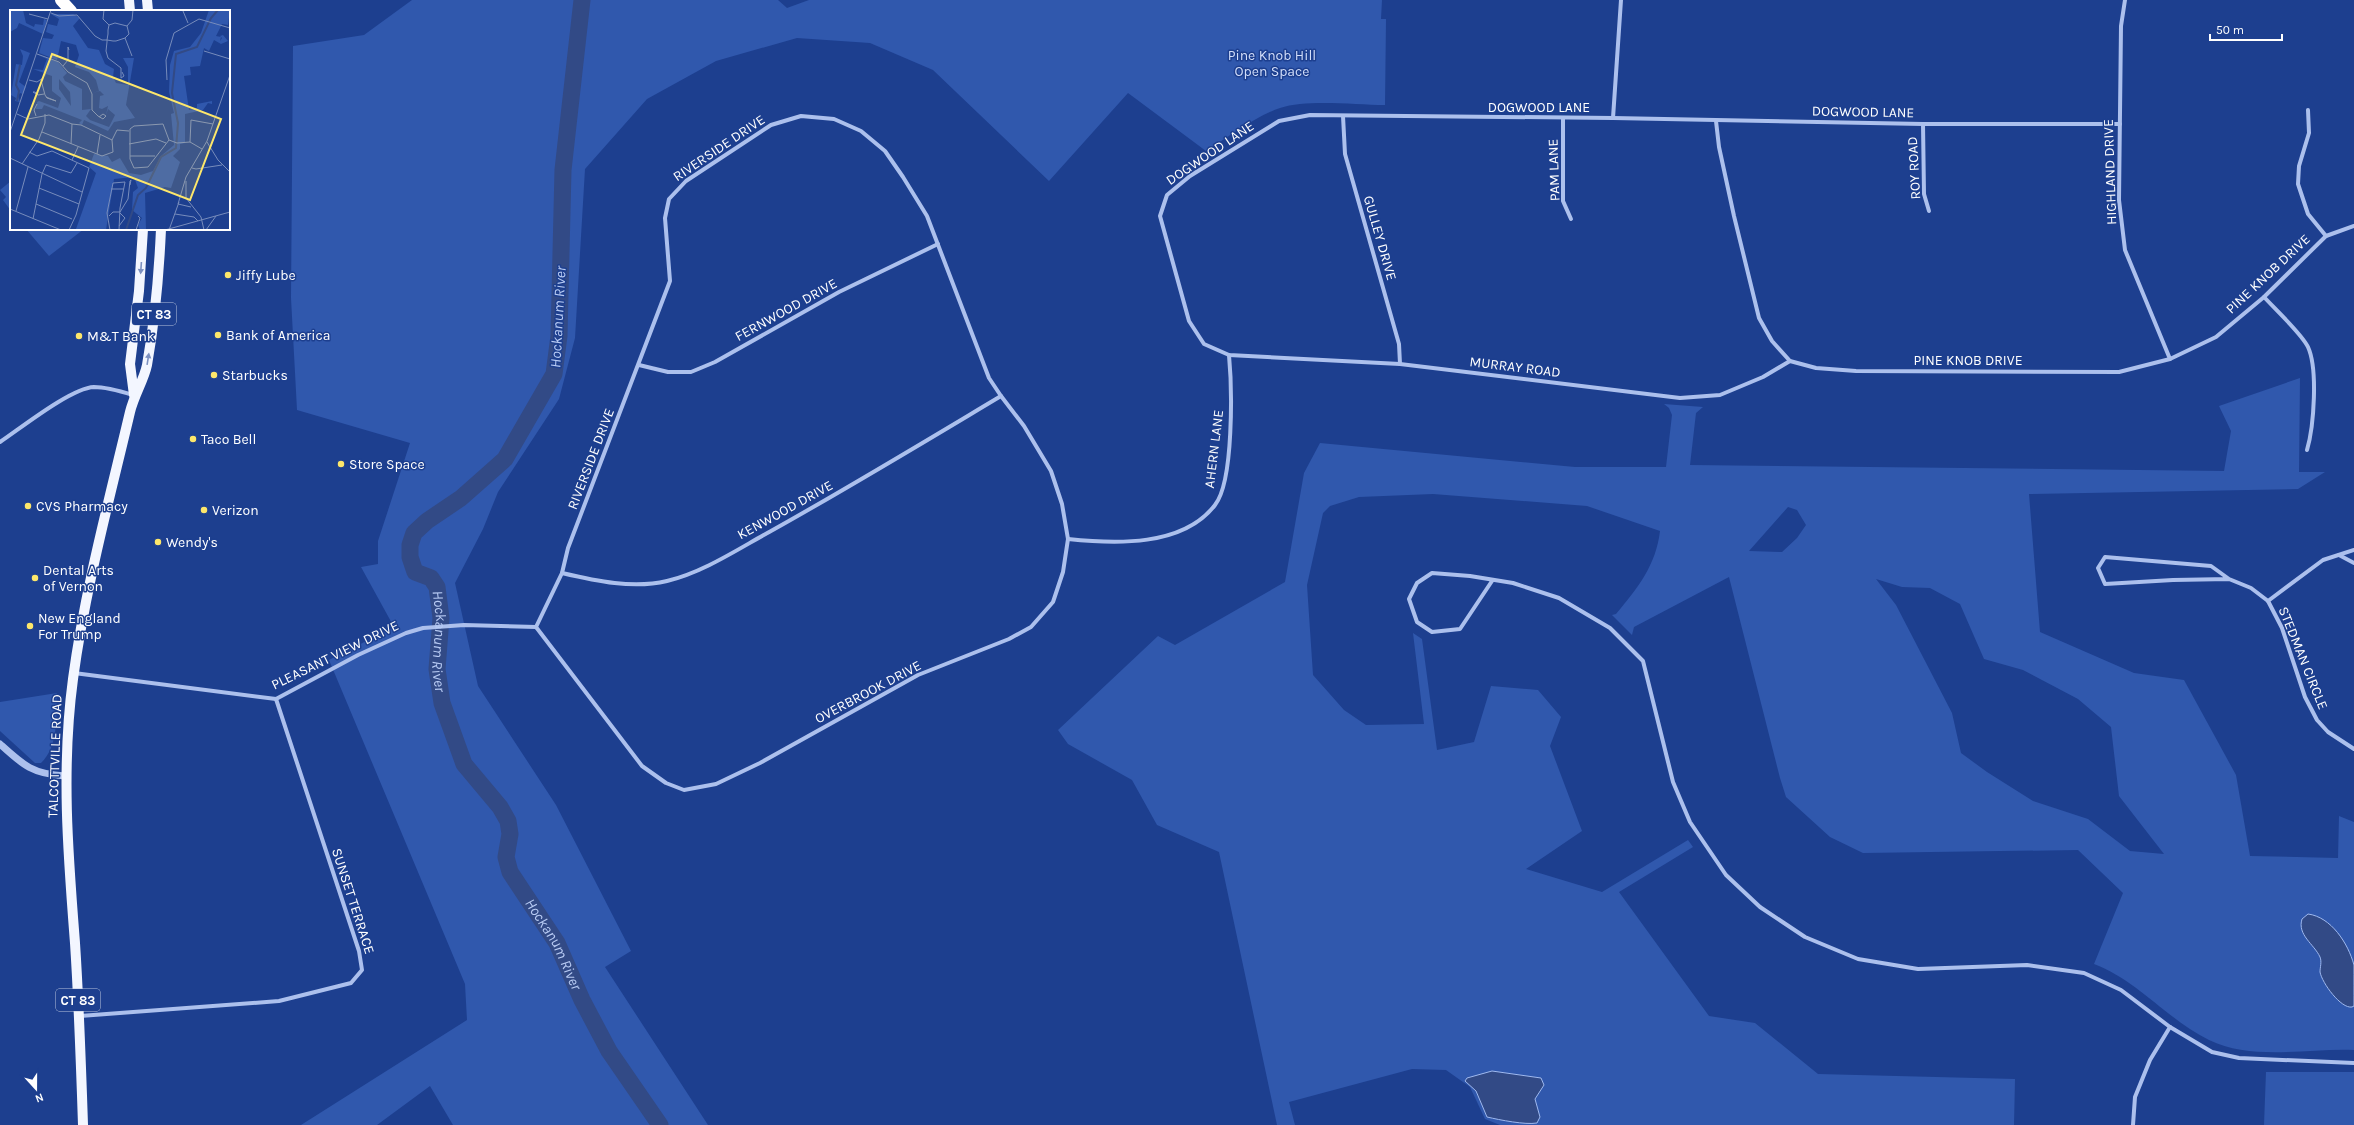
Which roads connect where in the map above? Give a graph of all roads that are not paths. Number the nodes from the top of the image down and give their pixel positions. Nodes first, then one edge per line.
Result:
1 (61, 0) edge
2 (129, 0) edge
3 (147, 0) edge
4 (1621, 0) edge
5 (2125, 0) edge
6 (70, 10) edge
7 (130, 10) edge
8 (148, 10) edge
9 (2308, 110) dead end
10 (1343, 116) junction
11 (1613, 118) junction
12 (1563, 119) junction
13 (1716, 121) junction
14 (1923, 124) junction
15 (2120, 124) junction
16 (1929, 211) dead end
17 (1571, 219) dead end
18 (2354, 226) edge
19 (143, 230) edge
20 (161, 230) edge
21 (2326, 236) junction
22 (938, 244) junction
23 (2264, 297) junction
24 (1229, 355) junction
25 (2170, 359) junction
26 (1790, 361) junction
27 (1400, 364) junction
28 (640, 365) junction
29 (134, 395) junction
30 (1000, 396) junction
31 (0, 442) edge
32 (2307, 450) dead end
33 (1068, 539) junction
34 (2354, 550) edge
35 (2339, 555) junction
36 (2354, 563) edge
37 (562, 573) junction
38 (2229, 579) junction
39 (1492, 581) junction
40 (2268, 601) junction
41 (536, 627) junction
42 (74, 673) junction
43 (276, 699) junction
44 (0, 744) edge
45 (2354, 749) edge
46 (65, 776) junction
47 (79, 1016) junction
48 (2170, 1027) junction
49 (2354, 1063) edge
50 (84, 1125) edge
51 (2133, 1125) edge

1 - 6 highway
2 - 7 main road
3 - 8 main road
4 - 11 street
5 - 15 street, HIGHLAND DRIVE
9 - 21 street
10 - 12 street, DOGWOOD LANE
10 - 24 street, DOGWOOD LANE
10 - 27 street, GULLEY DRIVE
11 - 12 street, DOGWOOD LANE
11 - 13 street, DOGWOOD LANE
12 - 17 street, PAM LANE
13 - 14 street, DOGWOOD LANE
13 - 26 street
14 - 15 street, DOGWOOD LANE
14 - 16 street, ROY ROAD
15 - 25 street, HIGHLAND DRIVE
18 - 21 street, PINE KNOB DRIVE
19 -> 29 main road, TALCOTTVILLE ROAD / CT 83
29 -> 20 main road, TALCOTTVILLE ROAD / CT 83
21 - 23 street, PINE KNOB DRIVE
22 - 28 street, FERNWOOD DRIVE
22 - 28 street, RIVERSIDE DRIVE
22 - 30 street, RIVERSIDE DRIVE
23 - 25 street, PINE KNOB DRIVE
23 - 32 street
24 - 27 street, MURRAY ROAD
24 - 33 street, AHERN LANE
25 - 26 street, PINE KNOB DRIVE
26 - 27 street, MURRAY ROAD
28 - 37 street, RIVERSIDE DRIVE
29 - 31 street
29 - 42 main road, TALCOTTVILLE ROAD / CT 83
30 - 33 street, OVERBROOK DRIVE
30 - 37 street, KENWOOD DRIVE
33 - 41 street, OVERBROOK DRIVE
34 - 35 street
35 - 36 street
35 - 40 street
37 - 41 street, RIVERSIDE DRIVE
38 - 38 street, STEDMAN CIRCLE
38 - 40 street, STEDMAN CIRCLE
39 - 39 street
39 - 48 street
40 - 45 street, STEDMAN CIRCLE
41 - 43 street, PLEASANT VIEW DRIVE
42 - 43 street, PLEASANT VIEW DRIVE
42 - 46 main road, TALCOTTVILLE ROAD / CT 83
43 - 47 street, SUNSET TERRACE
44 - 46 street
46 - 47 main road, TALCOTTVILLE ROAD / CT 83
47 - 50 main road, TALCOTTVILLE ROAD / CT 83
48 - 49 street
48 - 51 street

